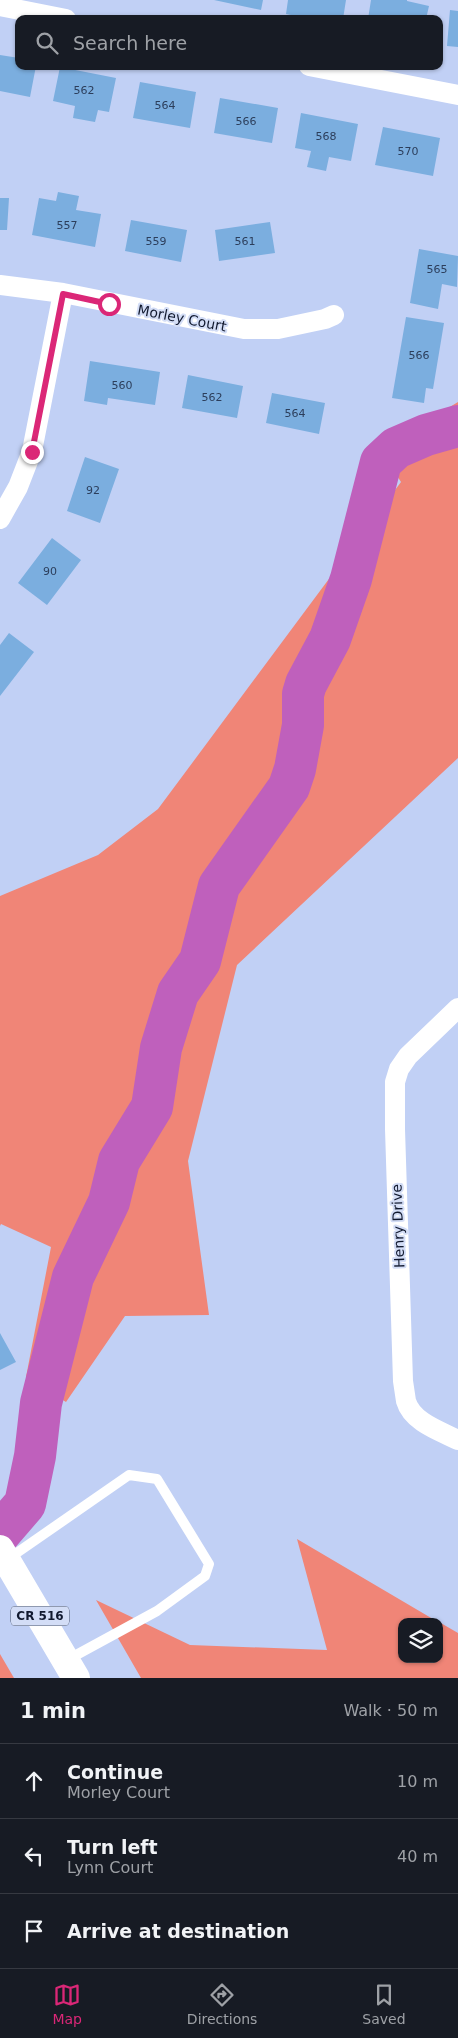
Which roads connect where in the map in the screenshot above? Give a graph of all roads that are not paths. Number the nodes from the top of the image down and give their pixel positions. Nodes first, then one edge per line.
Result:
1 (0, 6) edge
2 (46, 15) edge
3 (330, 70) edge
4 (458, 95) edge
5 (0, 285) edge
6 (63, 294) junction
7 (334, 315) dead end
8 (0, 519) edge
9 (458, 1008) edge
10 (458, 1440) edge
11 (4, 1554) edge
12 (71, 1669) edge

1 - 2 street
3 - 4 street
5 - 6 street, Morley Court
6 - 7 street, Morley Court
6 - 8 street
9 - 10 street, Henry Drive
11 - 12 main road, CR 516
11 - 12 lane

